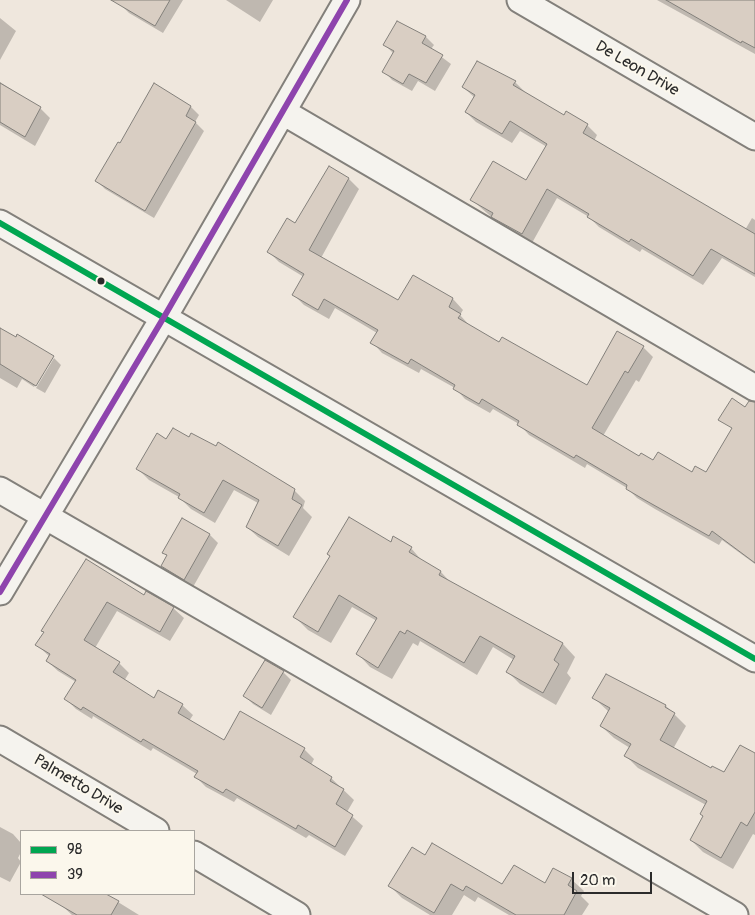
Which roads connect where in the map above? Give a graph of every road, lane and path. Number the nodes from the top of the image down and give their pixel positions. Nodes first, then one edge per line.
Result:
1 (347, 0) edge
2 (520, 0) edge
3 (282, 112) junction
4 (755, 137) edge
5 (0, 223) edge
6 (164, 317) junction
7 (755, 388) edge
8 (0, 490) edge
9 (46, 516) junction
10 (0, 592) edge
11 (755, 659) edge
12 (0, 739) edge
13 (154, 830) edge
14 (195, 855) edge
15 (297, 915) edge
16 (735, 915) edge

1 - 3 street
2 - 4 street, De Leon Drive
3 - 6 street
3 - 7 street
5 - 6 street
6 - 9 street
6 - 11 street
8 - 9 street
9 - 10 street
9 - 16 street
12 - 13 street, Palmetto Drive
14 - 15 street

